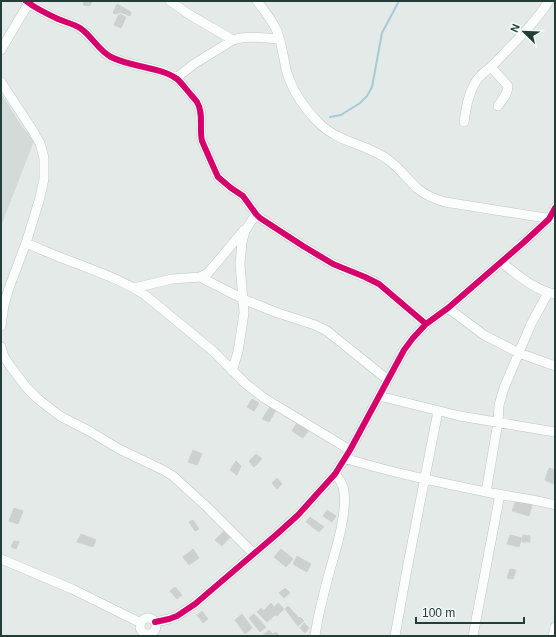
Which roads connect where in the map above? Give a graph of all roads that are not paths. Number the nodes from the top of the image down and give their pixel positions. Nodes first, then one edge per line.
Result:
1 (170, 1) edge
2 (257, 1) edge
3 (549, 1) edge
4 (28, 2) edge
5 (279, 39) junction
6 (233, 40) junction
7 (1, 50) edge
8 (491, 67) junction
9 (176, 78) junction
10 (1, 82) edge
11 (498, 106) dead end
12 (464, 122) dead end
13 (555, 208) edge
14 (256, 214) junction
15 (552, 219) edge
16 (248, 226) junction
17 (26, 243) junction
18 (501, 262) junction
19 (200, 277) junction
20 (134, 288) junction
21 (551, 294) edge
22 (244, 299) junction
23 (448, 308) junction
24 (426, 324) junction
25 (1, 326) edge
26 (1, 347) edge
27 (519, 353) junction
28 (555, 366) edge
29 (232, 371) junction
30 (388, 380) junction
31 (379, 396) junction
32 (438, 411) junction
33 (498, 422) junction
34 (555, 432) edge
35 (350, 450) junction
36 (344, 458) junction
37 (335, 474) junction
38 (425, 480) junction
39 (486, 492) junction
40 (500, 494) junction
41 (555, 505) edge
42 (254, 554) junction
43 (1, 559) edge
44 (155, 622) junction
45 (140, 623) junction
46 (555, 627) edge
47 (150, 634) edge
48 (315, 636) edge
49 (395, 636) edge
50 (473, 636) edge
51 (553, 636) edge

1 - 6 street
2 - 5 street
3 - 8 street
4 - 7 street
4 - 9 street
5 - 6 street
5 - 15 street
6 - 9 street
8 - 11 street
8 - 12 street
9 - 14 street
10 - 17 street
13 - 15 street
14 - 16 street
14 - 24 street
15 - 18 street
16 - 19 street
16 - 22 street
17 - 20 street
17 - 25 street
18 - 21 street
18 - 23 street
19 - 20 street
19 - 22 street
20 - 29 street
21 - 27 street
22 - 29 street
22 - 30 street
23 - 24 street
23 - 27 street
24 - 30 street
26 - 42 street
27 - 28 street
27 - 33 street
29 - 35 street
30 - 31 street
31 - 32 street
31 - 35 street
32 - 33 street
32 - 38 street
33 - 34 street
33 - 39 street
35 - 36 street
36 - 37 street
36 - 38 street
37 - 42 street
37 - 48 street
38 - 39 street
38 - 49 street
39 - 40 street
40 - 41 street
40 - 50 street
42 - 44 street
43 - 45 street
44 - 45 street
44 - 47 street
45 - 47 street
46 - 51 street

